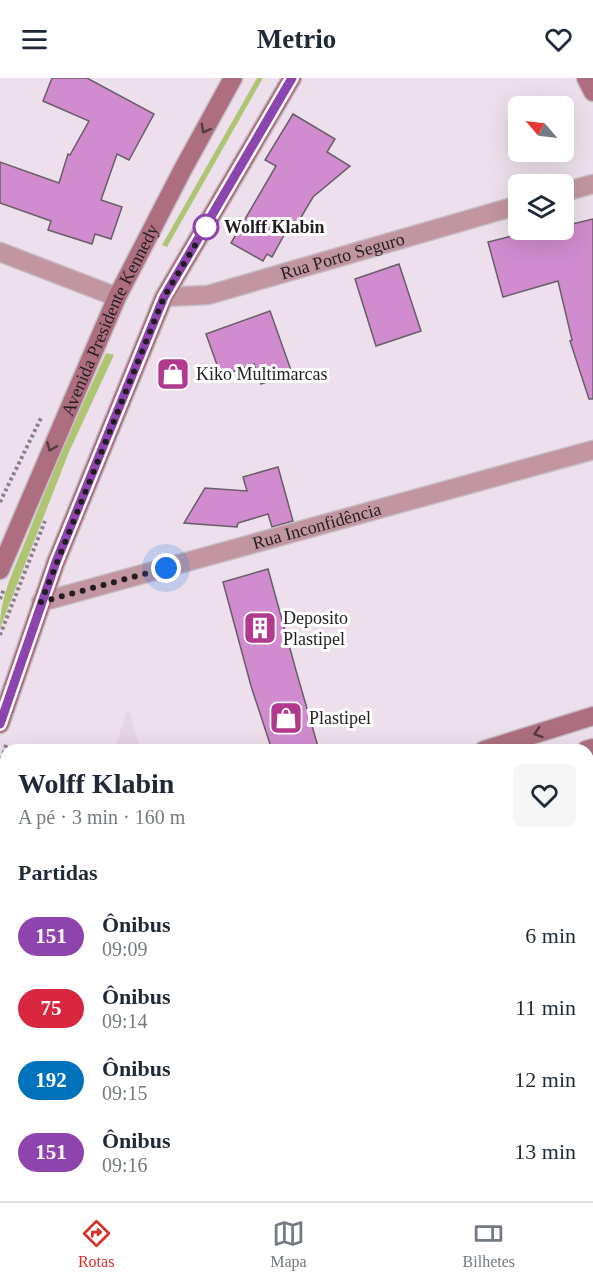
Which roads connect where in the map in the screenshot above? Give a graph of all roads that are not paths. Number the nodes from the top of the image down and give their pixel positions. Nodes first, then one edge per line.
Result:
1 (233, 78) edge
2 (292, 78) edge
3 (585, 78) edge
4 (593, 92) edge
5 (593, 184) edge
6 (574, 189) edge
7 (508, 208) edge
8 (0, 252) edge
9 (117, 297) junction
10 (164, 297) junction
11 (593, 450) edge
12 (0, 570) edge
13 (41, 602) junction
14 (593, 716) edge
15 (0, 724) edge
16 (503, 744) edge

1 -> 9 main road, Avenida Presidente Kennedy
2 - 10 main road
3 - 4 main road
5 - 6 street
7 - 10 street, Rua Porto Seguro
8 - 9 street
9 -> 12 main road, Avenida Presidente Kennedy
10 - 13 main road
11 - 13 street, Rua Inconfidência
13 - 15 main road
14 -> 16 main road

